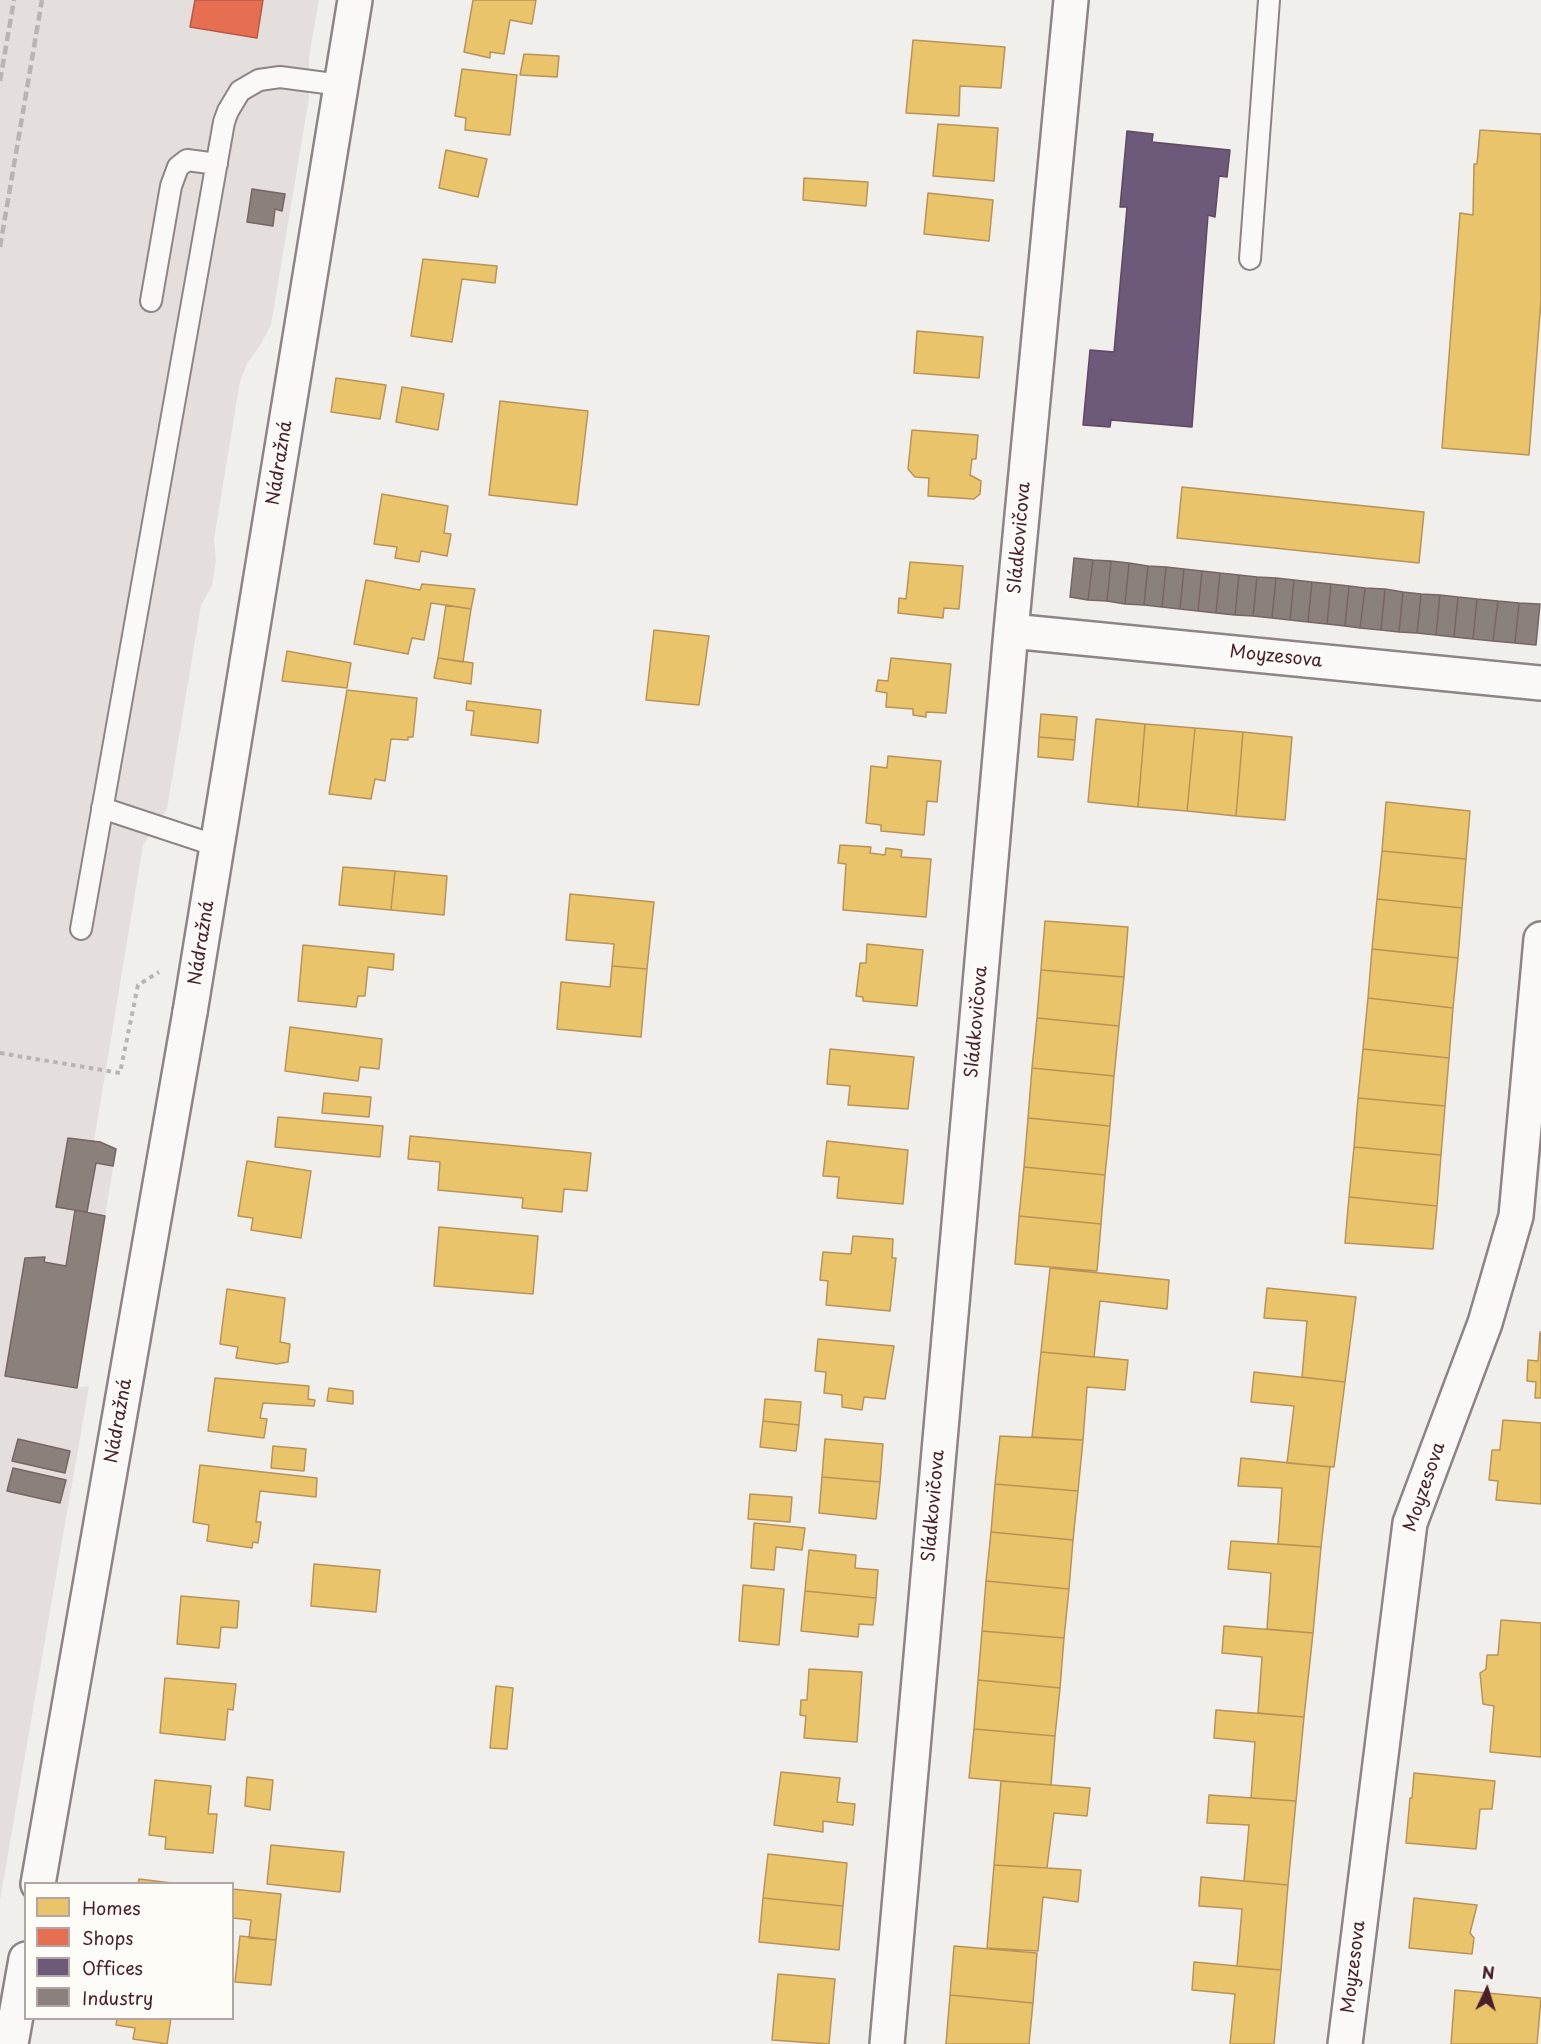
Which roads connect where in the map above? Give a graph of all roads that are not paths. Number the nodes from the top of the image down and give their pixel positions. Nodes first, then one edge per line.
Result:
1 (355, 0) edge
2 (1071, 0) edge
3 (1269, 0) edge
4 (341, 85) junction
5 (217, 164) junction
6 (1250, 259) dead end
7 (151, 302) dead end
8 (1011, 631) junction
9 (1541, 684) edge
10 (102, 808) junction
11 (217, 846) junction
12 (81, 929) dead end
13 (1541, 939) edge
14 (39, 1882) edge
15 (24, 1970) edge
16 (11, 2044) edge
17 (887, 2044) edge
18 (1345, 2044) edge

1 - 4 street, Nádražná
2 - 8 street, Sládkovičova
3 - 6 lane
4 - 5 lane
4 - 11 street, Nádražná
5 - 7 lane
5 - 10 lane
8 - 9 street, Moyzesova
8 - 17 street, Sládkovičova
10 - 11 lane
10 - 12 lane
11 - 14 street, Nádražná
13 - 18 street, Moyzesova
15 - 16 street

